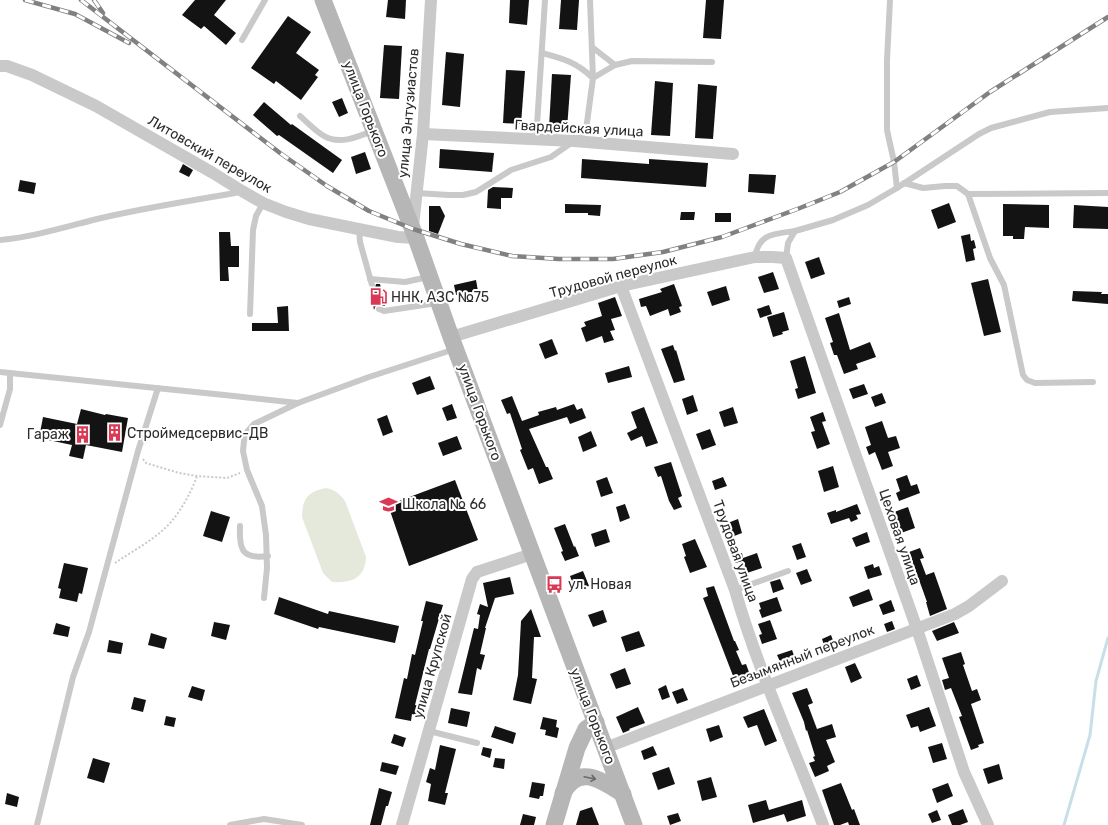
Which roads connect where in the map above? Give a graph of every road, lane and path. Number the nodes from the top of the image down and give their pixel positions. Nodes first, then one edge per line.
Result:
1 (264, 0) edge
2 (323, 0) edge
3 (431, 0) edge
4 (545, 0) edge
5 (590, 0) edge
6 (890, 0) edge
7 (242, 40) dead end
8 (592, 47) junction
9 (542, 53) junction
10 (712, 62) dead end
11 (615, 65) junction
12 (0, 66) edge
13 (593, 78) junction
14 (1108, 108) edge
15 (300, 116) dead end
16 (374, 130) junction
17 (423, 134) junction
18 (536, 140) junction
19 (574, 142) junction
20 (733, 154) dead end
21 (904, 183) junction
22 (897, 188) junction
23 (242, 191) junction
24 (416, 193) junction
25 (1108, 193) edge
26 (968, 194) junction
27 (263, 203) junction
28 (359, 229) junction
29 (795, 231) junction
30 (414, 234) junction
31 (0, 240) edge
32 (755, 256) junction
33 (786, 258) junction
34 (429, 276) junction
35 (621, 286) junction
36 (439, 302) junction
37 (379, 309) dead end
38 (250, 314) dead end
39 (454, 343) junction
40 (0, 372) edge
41 (10, 373) junction
42 (1093, 382) dead end
43 (158, 388) junction
44 (298, 404) junction
45 (0, 425) edge
46 (138, 451) junction
47 (247, 470) junction
48 (197, 476) junction
49 (240, 526) dead end
50 (532, 554) junction
51 (268, 556) junction
52 (788, 571) dead end
53 (1002, 581) dead end
54 (101, 584) junction
55 (735, 590) junction
56 (264, 598) dead end
57 (917, 629) junction
58 (768, 685) junction
59 (596, 722) junction
60 (429, 730) junction
61 (477, 743) dead end
62 (605, 748) junction
63 (622, 794) junction
64 (562, 795) junction
65 (37, 825) edge
66 (230, 825) edge
67 (302, 825) edge
68 (402, 825) edge
69 (554, 825) edge
70 (634, 825) edge
71 (823, 825) edge
72 (988, 825) edge

1 - 7 lane
2 - 16 main road, улица Горького
3 - 17 street, улица Энтузиастов
4 - 9 lane
5 - 8 lane
6 - 22 lane
8 - 11 lane
8 - 13 lane
9 - 13 lane
9 - 18 lane
10 - 11 lane
11 - 13 lane
12 - 23 street, Литовский переулок
13 - 19 lane
14 - 21 lane
15 - 16 lane
16 - 30 main road, улица Горького
17 - 18 street, Гвардейская улица
17 - 24 street, улица Энтузиастов
18 - 19 street, Гвардейская улица
19 - 20 street, Гвардейская улица
19 - 24 lane
21 - 22 lane
21 - 26 lane
22 - 29 lane
23 - 27 street, Литовский переулок
23 - 31 lane
24 - 30 street, улица Энтузиастов
25 - 26 lane
26 - 42 lane
27 - 28 street, Литовский переулок
27 - 38 lane
28 - 30 street, Литовский переулок
28 - 34 lane
29 - 32 lane
29 - 33 lane
30 - 34 main road, улица Горького
32 - 33 street, Трудовой переулок
32 - 35 street, Трудовой переулок
33 - 57 street, Цеховая улица
34 - 36 main road, улица Горького
35 - 39 street, Трудовой переулок
35 - 55 street, Трудовая улица
36 - 37 lane
36 - 39 main road, улица Горького
39 - 44 lane
39 - 50 main road, улица Горького
40 - 41 lane
41 - 43 lane
41 - 45 lane
43 - 44 lane
43 - 46 lane
44 - 47 lane
46 - 48 path
46 - 54 lane
47 - 48 path
47 - 51 lane
48 - 54 path
49 - 51 lane
50 - 59 main road, улица Горького
50 - 60 street, улица Крупской
51 - 56 lane
52 - 55 lane
53 - 57 street, Безымянный переулок
54 - 65 lane
55 - 58 street, Трудовая улица
57 - 58 street, Безымянный переулок
57 - 72 street, Цеховая улица
58 - 62 street, Безымянный переулок
58 - 71 street, Трудовая улица
59 - 62 main road, улица Горького
59 - 64 main road
60 - 61 lane
60 - 68 street, улица Крупской
62 - 63 main road, улица Горького
64 -> 63 main road
63 - 70 main road, улица Горького
64 - 69 main road
66 - 67 lane

